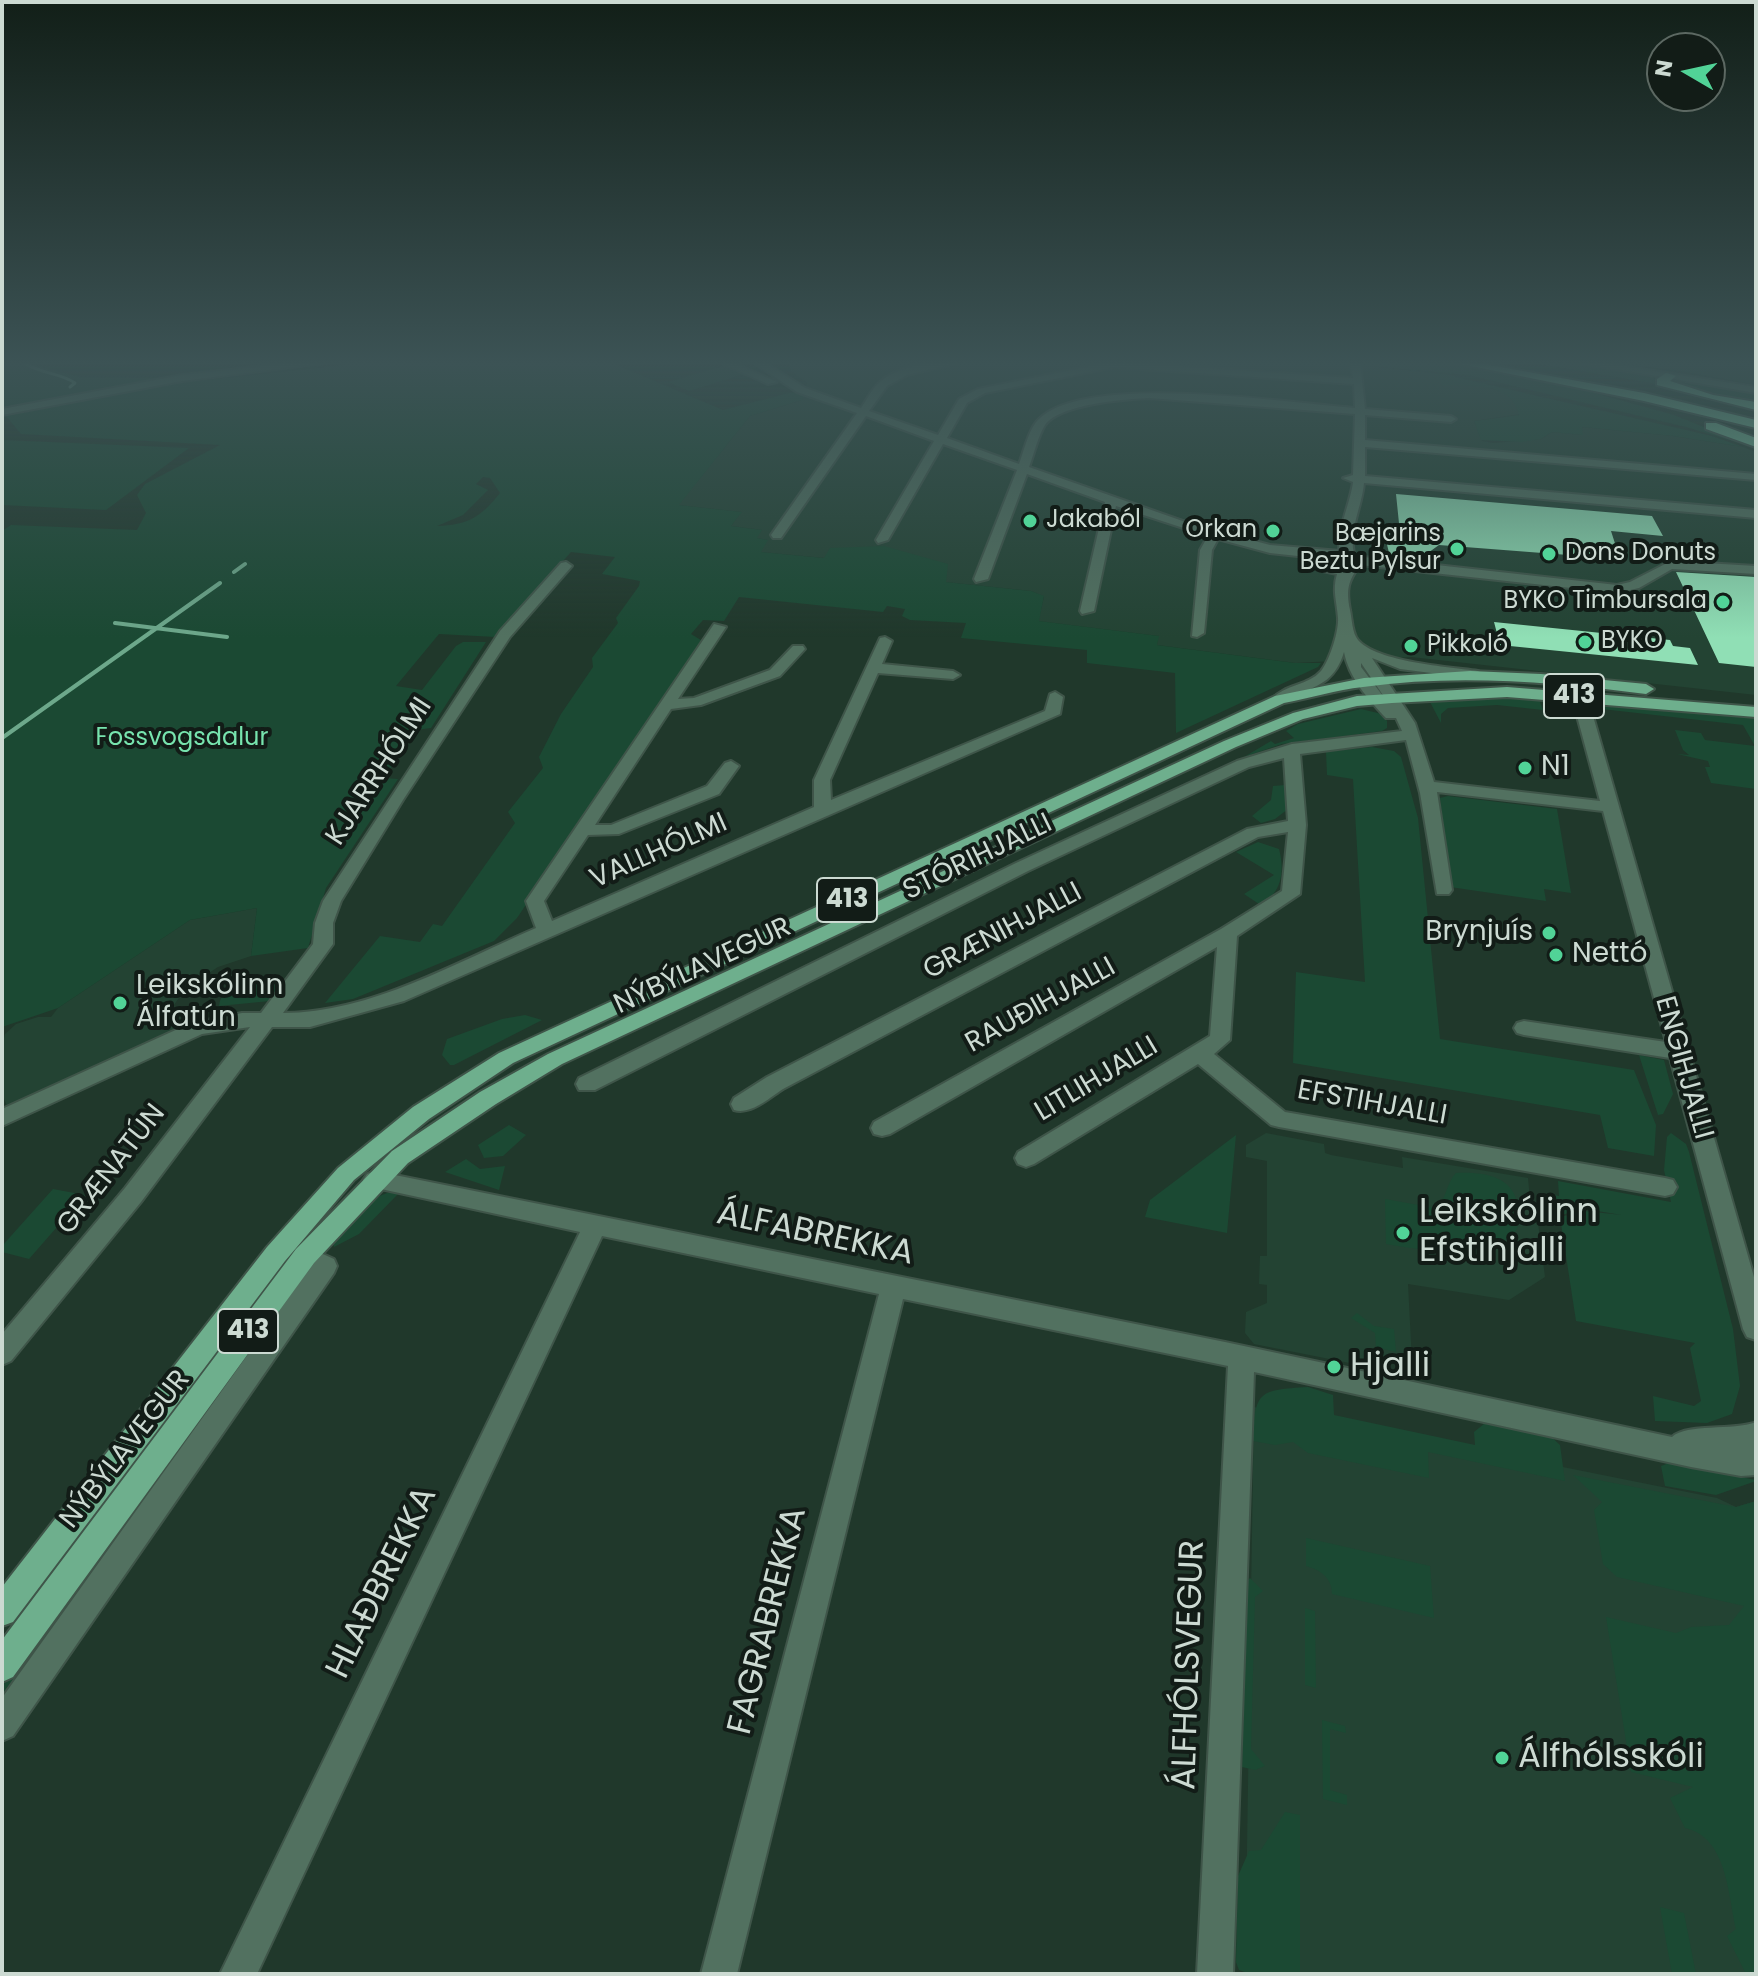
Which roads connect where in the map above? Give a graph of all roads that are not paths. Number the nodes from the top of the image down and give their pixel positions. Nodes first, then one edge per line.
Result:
1 (833, 454) edge
2 (932, 454) edge
3 (983, 454) edge
4 (1028, 454) edge
5 (1357, 454) edge
6 (1490, 454) edge
7 (1022, 469) junction
8 (1756, 477) edge
9 (1354, 479) junction
10 (1111, 501) junction
11 (1756, 514) edge
12 (1347, 532) junction
13 (777, 535) dead end
14 (1214, 536) junction
15 (882, 540) dead end
16 (1317, 559) junction
17 (1351, 563) junction
18 (566, 566) dead end
19 (1756, 570) edge
20 (981, 579) dead end
21 (1340, 591) junction
22 (1087, 611) dead end
23 (719, 627) dead end
24 (1197, 633) dead end
25 (1349, 635) junction
26 (885, 641) dead end
27 (798, 649) dead end
28 (874, 668) junction
29 (953, 675) dead end
30 (1490, 676) junction
31 (1378, 690) junction
32 (1441, 695) junction
33 (1055, 697) dead end
34 (1280, 699) junction
35 (1756, 701) edge
36 (668, 705) junction
37 (1756, 712) edge
38 (1585, 716) dead end
39 (1411, 735) junction
40 (1292, 749) junction
41 (731, 766) dead end
42 (1429, 786) junction
43 (1610, 807) junction
44 (823, 810) junction
45 (1297, 825) junction
46 (583, 830) junction
47 (1443, 890) dead end
48 (547, 932) junction
49 (1228, 933) junction
50 (266, 1021) junction
51 (1524, 1028) dead end
52 (1679, 1052) junction
53 (1199, 1053) junction
54 (587, 1084) dead end
55 (742, 1104) dead end
56 (2, 1118) edge
57 (882, 1128) dead end
58 (1026, 1158) dead end
59 (375, 1180) junction
60 (1665, 1187) dead end
61 (596, 1224) junction
62 (305, 1256) junction
63 (893, 1287) junction
64 (1756, 1329) edge
65 (2, 1353) edge
66 (1241, 1358) junction
67 (1756, 1435) edge
68 (1651, 1443) junction
69 (1756, 1462) edge
70 (2, 1611) edge
71 (2, 1666) edge
72 (2, 1725) edge
73 (238, 1974) edge
74 (719, 1974) edge
75 (1215, 1974) edge

1 - 13 street
2 - 15 street
3 - 7 street
4 - 7 street
5 - 9 street
6 - 8 street
7 - 10 street
7 - 20 street
9 - 11 street
9 - 12 street
10 - 14 street
10 - 22 street
12 - 16 street
12 - 17 street
14 - 16 street
14 - 24 street
16 - 17 street
16 - 21 street
17 - 19 street
17 - 21 street
18 - 50 street, KJARRHÓLMI
21 - 25 street
23 - 36 street
25 - 30 street
25 - 31 street
25 - 34 street
26 - 28 street
27 - 36 street
28 - 29 street
28 - 44 street
30 - 31 main road, NÝBÝLAVEGUR / 413
30 - 35 main road, NÝBÝLAVEGUR / 413
31 - 32 main road, NÝBÝLAVEGUR / 413
31 - 34 main road, NÝBÝLAVEGUR / 413
31 - 39 street
31 - 59 main road, NÝBÝLAVEGUR / 413
32 - 37 main road, NÝBÝLAVEGUR / 413
32 - 39 street, NÝBÝLAVEGUR
33 - 44 street, VALLHÓLMI
34 - 70 main road, NÝBÝLAVEGUR / 413
36 - 46 street
38 - 43 street, ENGIHJALLI
39 - 40 street, STÓRIHJALLI
39 - 42 street
40 - 45 street
40 - 54 street, STÓRIHJALLI
41 - 46 street
42 - 43 street
42 - 47 street
43 - 52 street, ENGIHJALLI
44 - 48 street, VALLHÓLMI
45 - 49 street
45 - 55 street, GRÆNIHJALLI
46 - 48 street
48 - 50 street, VALLHÓLMI
49 - 53 street
49 - 57 street, RAUÐIHJALLI
50 - 56 street, VALLHÓLMI
50 - 65 street, GRÆNATÚN
51 - 52 street
52 - 64 street, ENGIHJALLI
53 - 58 street, LITLIHJALLI
53 - 60 street, EFSTIHJALLI
59 - 61 street, ÁLFABREKKA
59 - 62 main road, NÝBÝLAVEGUR / 413
61 - 63 street, ÁLFABREKKA
61 - 73 street, HLAÐBREKKA
62 - 71 main road, NÝBÝLAVEGUR / 413
62 - 72 street, NÝBÝLAVEGUR
63 - 66 street, ÁLFABREKKA
63 - 74 street, FAGRABREKKA
66 - 68 street
66 - 75 street, ÁLFHÓLSVEGUR
67 - 68 street
68 - 69 street

